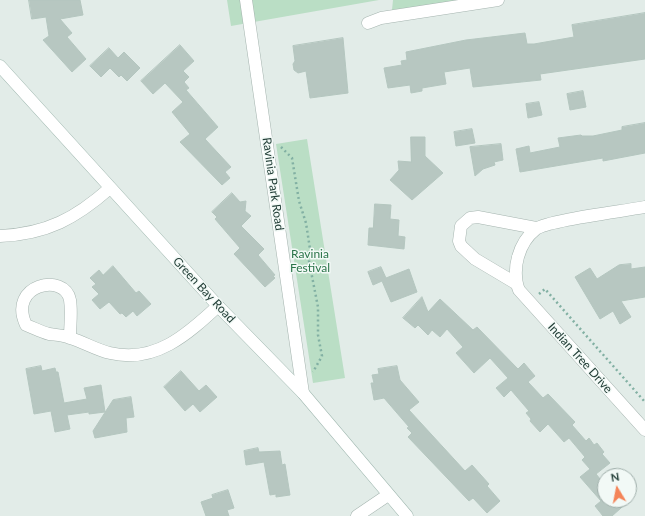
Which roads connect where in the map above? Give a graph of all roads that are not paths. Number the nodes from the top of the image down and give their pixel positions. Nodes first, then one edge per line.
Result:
1 (246, 0) edge
2 (498, 0) edge
3 (368, 23) dead end
4 (0, 66) edge
5 (110, 188) junction
6 (645, 207) edge
7 (536, 228) junction
8 (0, 236) edge
9 (517, 284) junction
10 (218, 306) junction
11 (70, 337) junction
12 (303, 393) junction
13 (645, 430) edge
14 (388, 495) junction
15 (357, 516) edge
16 (407, 516) edge

1 - 12 street, Ravinia Park Road
2 - 3 street
4 - 5 street, Green Bay Road
5 - 8 street
5 - 10 street, Green Bay Road
6 - 7 street, Indian Tree Drive
7 - 9 street
7 - 9 street, Indian Tree Drive
9 - 13 street, Indian Tree Drive
10 - 11 street
10 - 12 street, Green Bay Road
11 - 11 street
12 - 14 street, Green Bay Road
14 - 15 street
14 - 16 street, Green Bay Road

